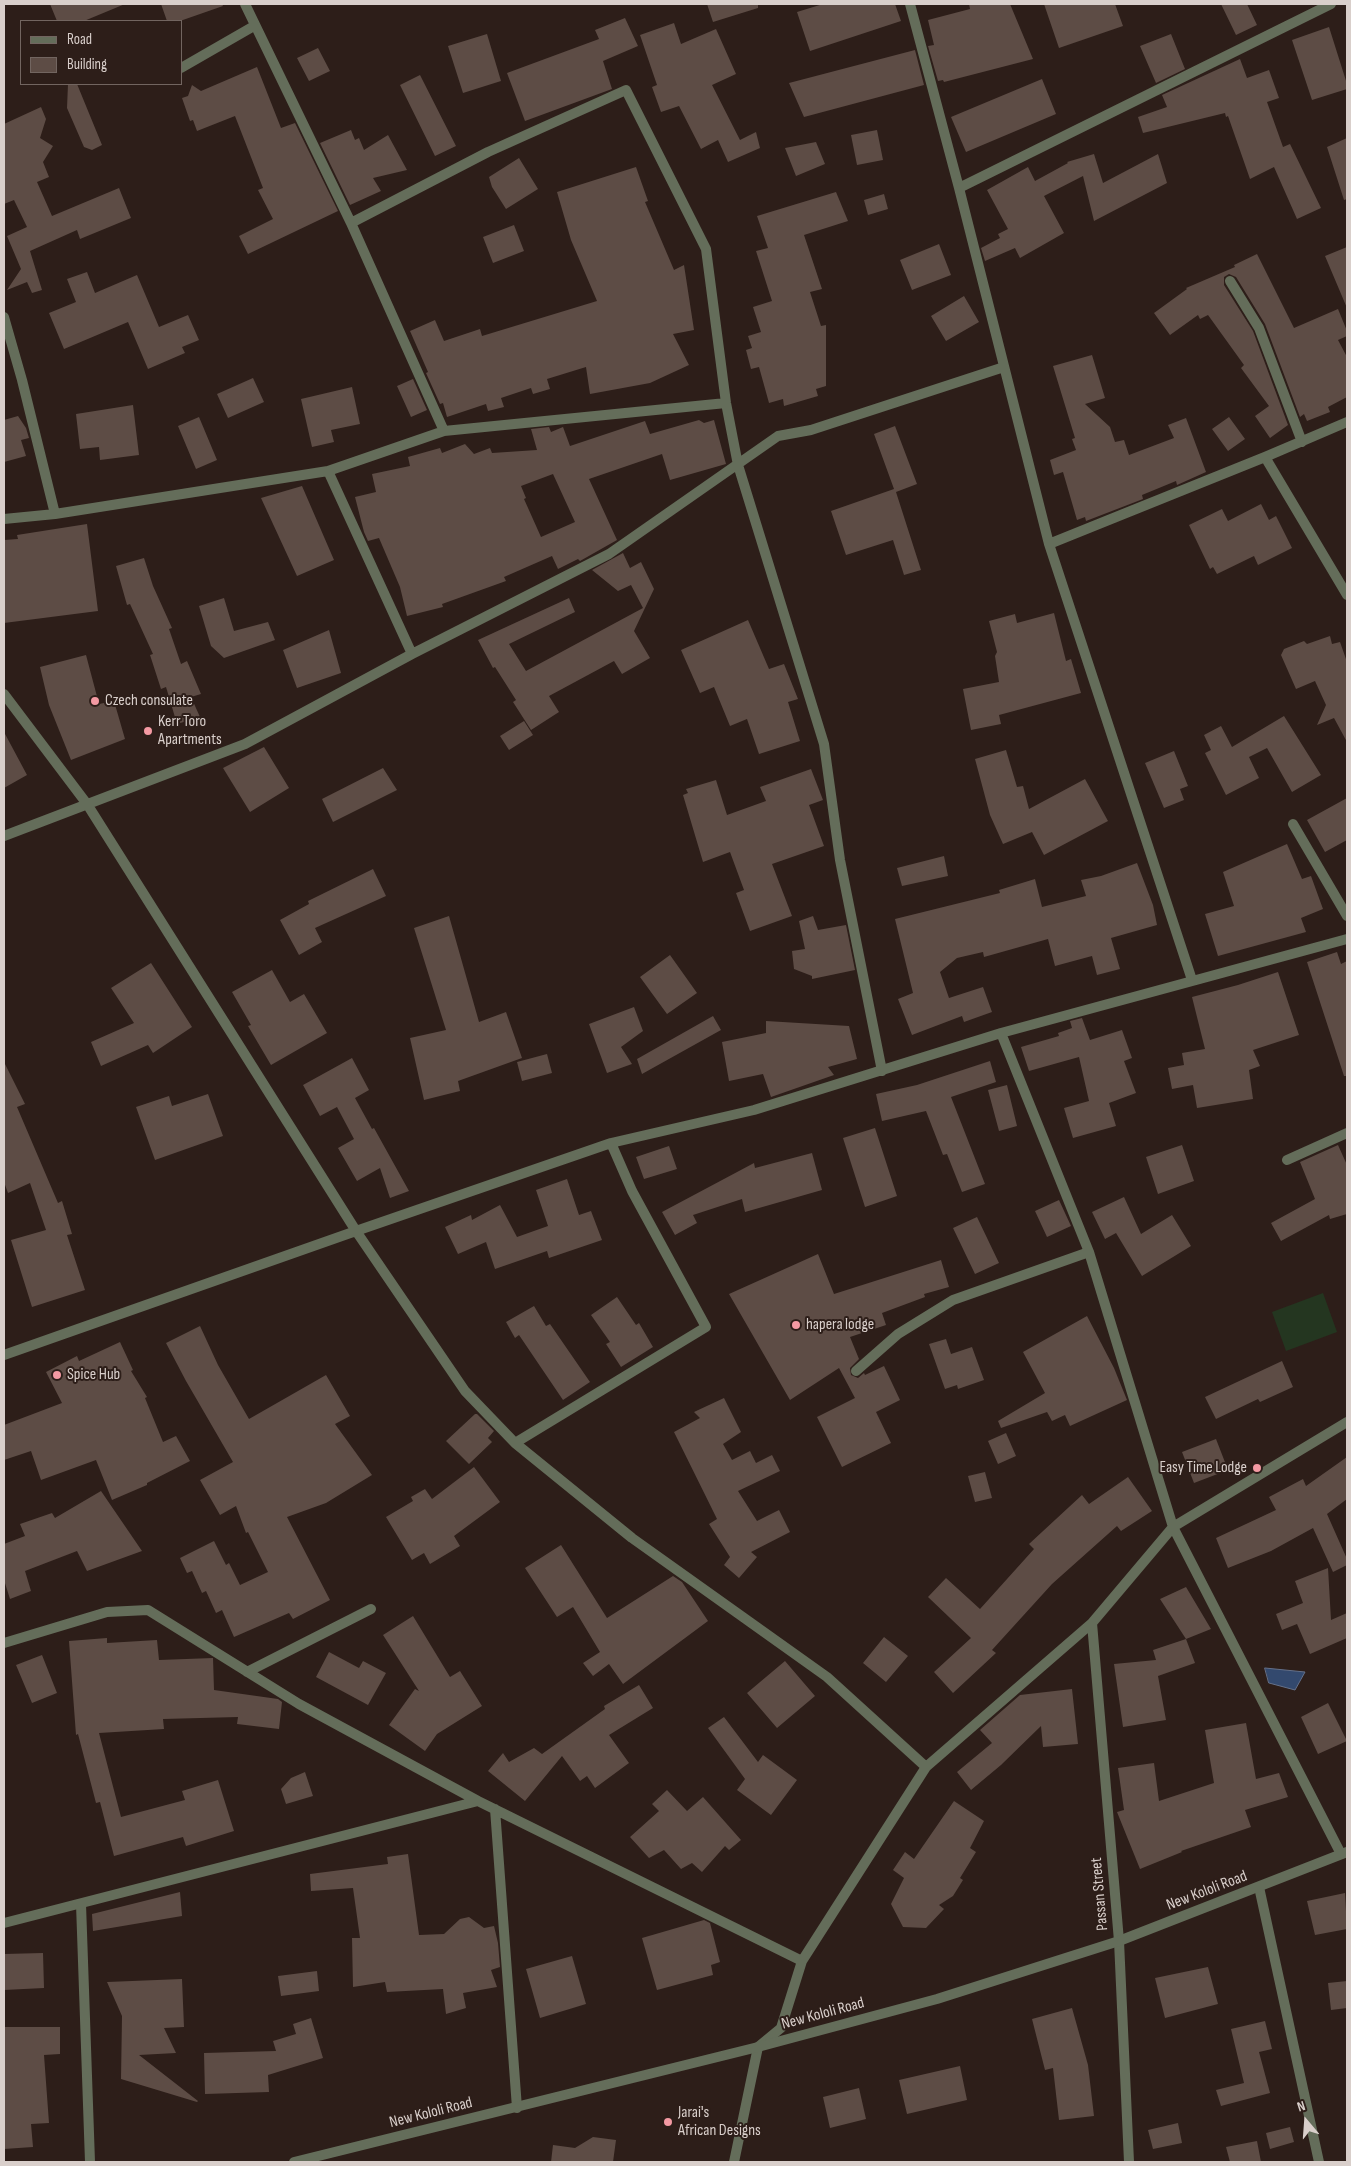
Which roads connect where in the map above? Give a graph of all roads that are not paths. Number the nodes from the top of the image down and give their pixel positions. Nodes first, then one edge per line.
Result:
1 (244, 4) edge
2 (910, 4) edge
3 (1330, 4) edge
4 (254, 26) junction
5 (182, 67) edge
6 (960, 188) junction
7 (352, 223) junction
8 (1230, 281) dead end
9 (4, 317) edge
10 (1004, 367) junction
11 (726, 403) junction
12 (1347, 422) edge
13 (444, 431) junction
14 (1302, 442) junction
15 (1265, 458) junction
16 (738, 465) junction
17 (328, 471) junction
18 (55, 514) junction
19 (4, 519) edge
20 (1049, 544) junction
21 (1347, 595) edge
22 (412, 654) junction
23 (4, 694) edge
24 (87, 804) junction
25 (1293, 824) dead end
26 (4, 836) edge
27 (1347, 916) edge
28 (1347, 939) edge
29 (1192, 980) junction
30 (1001, 1033) junction
31 (882, 1071) junction
32 (1347, 1133) edge
33 (611, 1143) junction
34 (1286, 1160) dead end
35 (356, 1231) junction
36 (1089, 1252) junction
37 (4, 1355) edge
38 (856, 1371) dead end
39 (1347, 1422) edge
40 (515, 1443) junction
41 (1173, 1528) junction
42 (371, 1609) dead end
43 (1092, 1623) junction
44 (4, 1643) edge
45 (247, 1672) junction
46 (926, 1768) junction
47 (478, 1800) junction
48 (495, 1809) junction
49 (1344, 1853) edge
50 (1260, 1887) junction
51 (81, 1904) junction
52 (4, 1923) edge
53 (1120, 1941) junction
54 (802, 1962) junction
55 (758, 2047) junction
56 (518, 2108) junction
57 (90, 2162) edge
58 (294, 2162) edge
59 (734, 2162) edge
60 (1129, 2162) edge
61 (1319, 2162) edge

1 - 4 street
2 - 6 street
3 - 6 street
4 - 5 street
4 - 7 street
6 - 10 street
7 - 11 street
7 - 13 street
8 - 14 street
9 - 18 street
10 - 16 street
10 - 20 street
11 - 13 street
11 - 16 street
12 - 14 street
13 - 17 street
14 - 15 street
15 - 20 street
15 - 21 street
16 - 22 street
16 - 31 street
17 - 18 street
17 - 22 street
18 - 19 street
20 - 29 street
22 - 24 street
23 - 24 street
24 - 26 street
24 - 35 street
25 - 27 street
28 - 29 street
29 - 30 street
30 - 31 street
30 - 36 street
31 - 33 street
32 - 34 street
33 - 35 street
33 - 40 street
35 - 37 street
35 - 40 street
36 - 38 street
36 - 41 street
39 - 41 street
40 - 46 street
41 - 43 street
41 - 49 street
42 - 45 street
43 - 46 street
43 - 53 street, Passan Street
44 - 45 street
45 - 47 street
46 - 54 street
47 - 48 street
47 - 51 street
48 - 54 street
48 - 56 street
49 - 50 street, New Kololi Road
50 - 53 street, New Kololi Road
50 - 61 street
51 - 52 street
51 - 57 street
53 - 55 street, New Kololi Road
53 - 60 street, Passan Street
54 - 55 street
55 - 56 street, New Kololi Road
55 - 59 street
56 - 58 street, New Kololi Road

